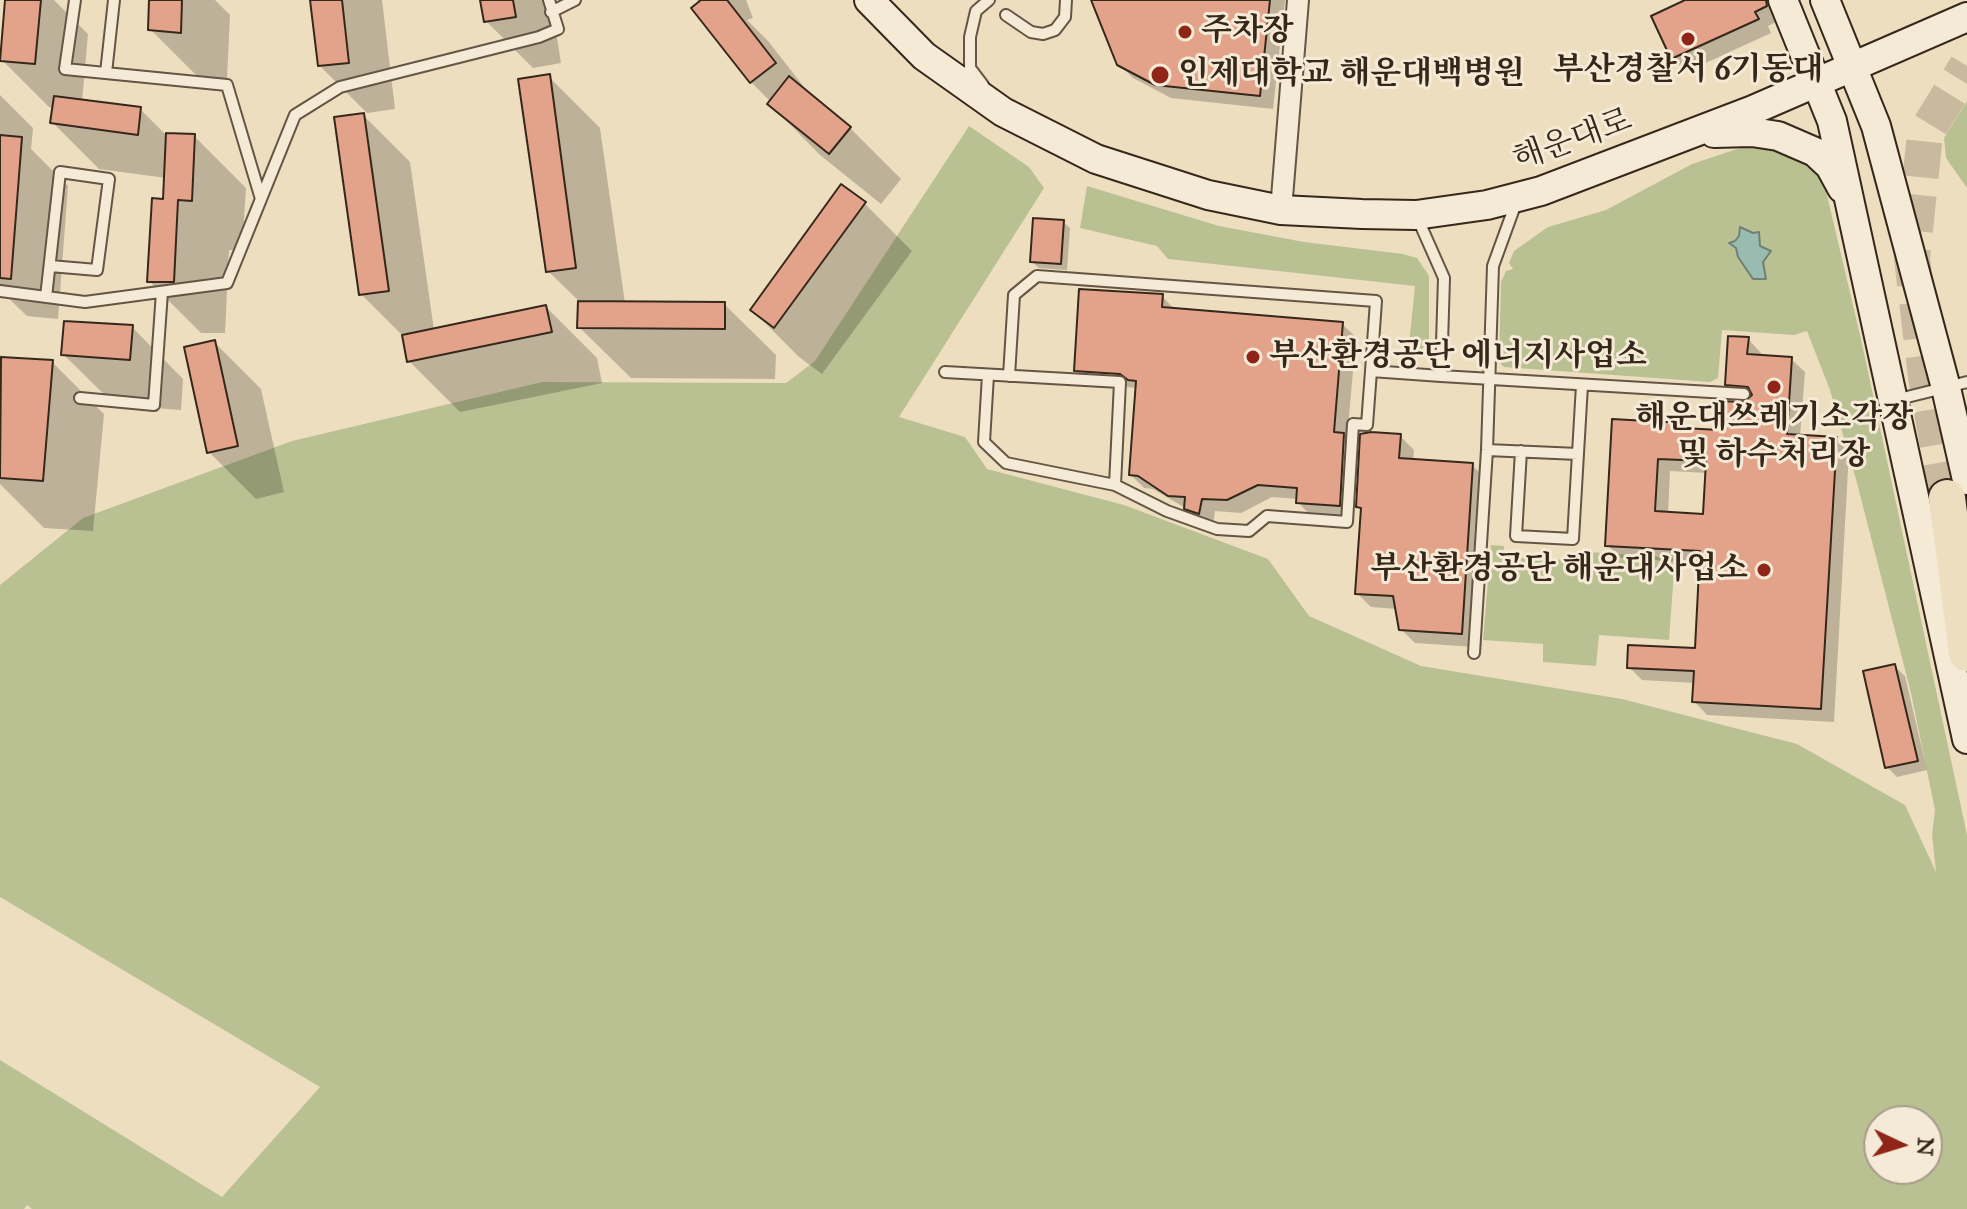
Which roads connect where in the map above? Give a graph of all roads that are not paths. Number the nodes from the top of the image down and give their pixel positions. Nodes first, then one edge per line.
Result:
1 (75, 0) edge
2 (114, 0) edge
3 (549, 0) edge
4 (575, 0) edge
5 (869, 0) edge
6 (989, 0) edge
7 (1066, 0) edge
8 (1298, 0) edge
9 (1783, 0) edge
10 (1825, 0) edge
11 (551, 12) junction
12 (1006, 15) dead end
13 (1961, 27) edge
14 (1853, 68) junction
15 (106, 73) junction
16 (1819, 83) junction
17 (1003, 112) junction
18 (1689, 134) junction
19 (1518, 197) junction
20 (261, 199) junction
21 (1850, 202) junction
22 (1281, 210) junction
23 (1416, 215) junction
24 (50, 266) junction
25 (0, 291) edge
26 (162, 292) junction
27 (46, 297) junction
28 (1371, 371) junction
29 (945, 372) dead end
30 (988, 375) junction
31 (1009, 376) junction
32 (1441, 376) junction
33 (1489, 379) junction
34 (1582, 385) junction
35 (1956, 385) edge
36 (1744, 394) dead end
37 (80, 398) dead end
38 (1893, 400) junction
39 (1487, 450) junction
40 (1521, 451) junction
41 (1578, 454) junction
42 (1967, 480) edge
43 (1115, 485) junction
44 (1967, 563) edge
45 (1474, 653) dead end
46 (1967, 653) edge
47 (1967, 739) edge

1 - 15 lane
2 - 15 lane
3 - 11 lane
4 - 11 lane
5 - 17 main road, 해운대로
6 - 17 lane
7 - 12 lane
8 - 22 street
9 - 16 main road
10 - 14 main road
11 - 20 lane
13 - 14 main road, 해운대로
14 - 16 main road, 해운대로
14 - 35 main road
15 - 20 lane
16 - 18 main road, 해운대로
16 - 21 main road
17 - 22 main road, 해운대로
18 - 19 main road, 해운대로
18 - 21 main road
19 - 23 main road, 해운대로
19 - 33 lane
20 - 26 lane
21 - 38 main road
22 - 23 main road, 해운대로
23 - 32 lane
24 - 24 lane
24 - 27 lane
25 - 27 lane
26 - 27 lane
26 - 37 lane
28 - 31 lane
28 - 32 lane
28 - 43 lane
29 - 30 lane
30 - 31 lane
30 - 43 lane
31 - 43 lane
32 - 33 lane
33 - 34 lane
33 - 39 lane
34 - 36 lane
34 - 41 lane
35 - 38 lane
35 - 42 main road
38 - 47 main road
39 - 40 lane
39 - 45 lane
40 - 41 lane
40 - 41 lane
44 - 46 highway

